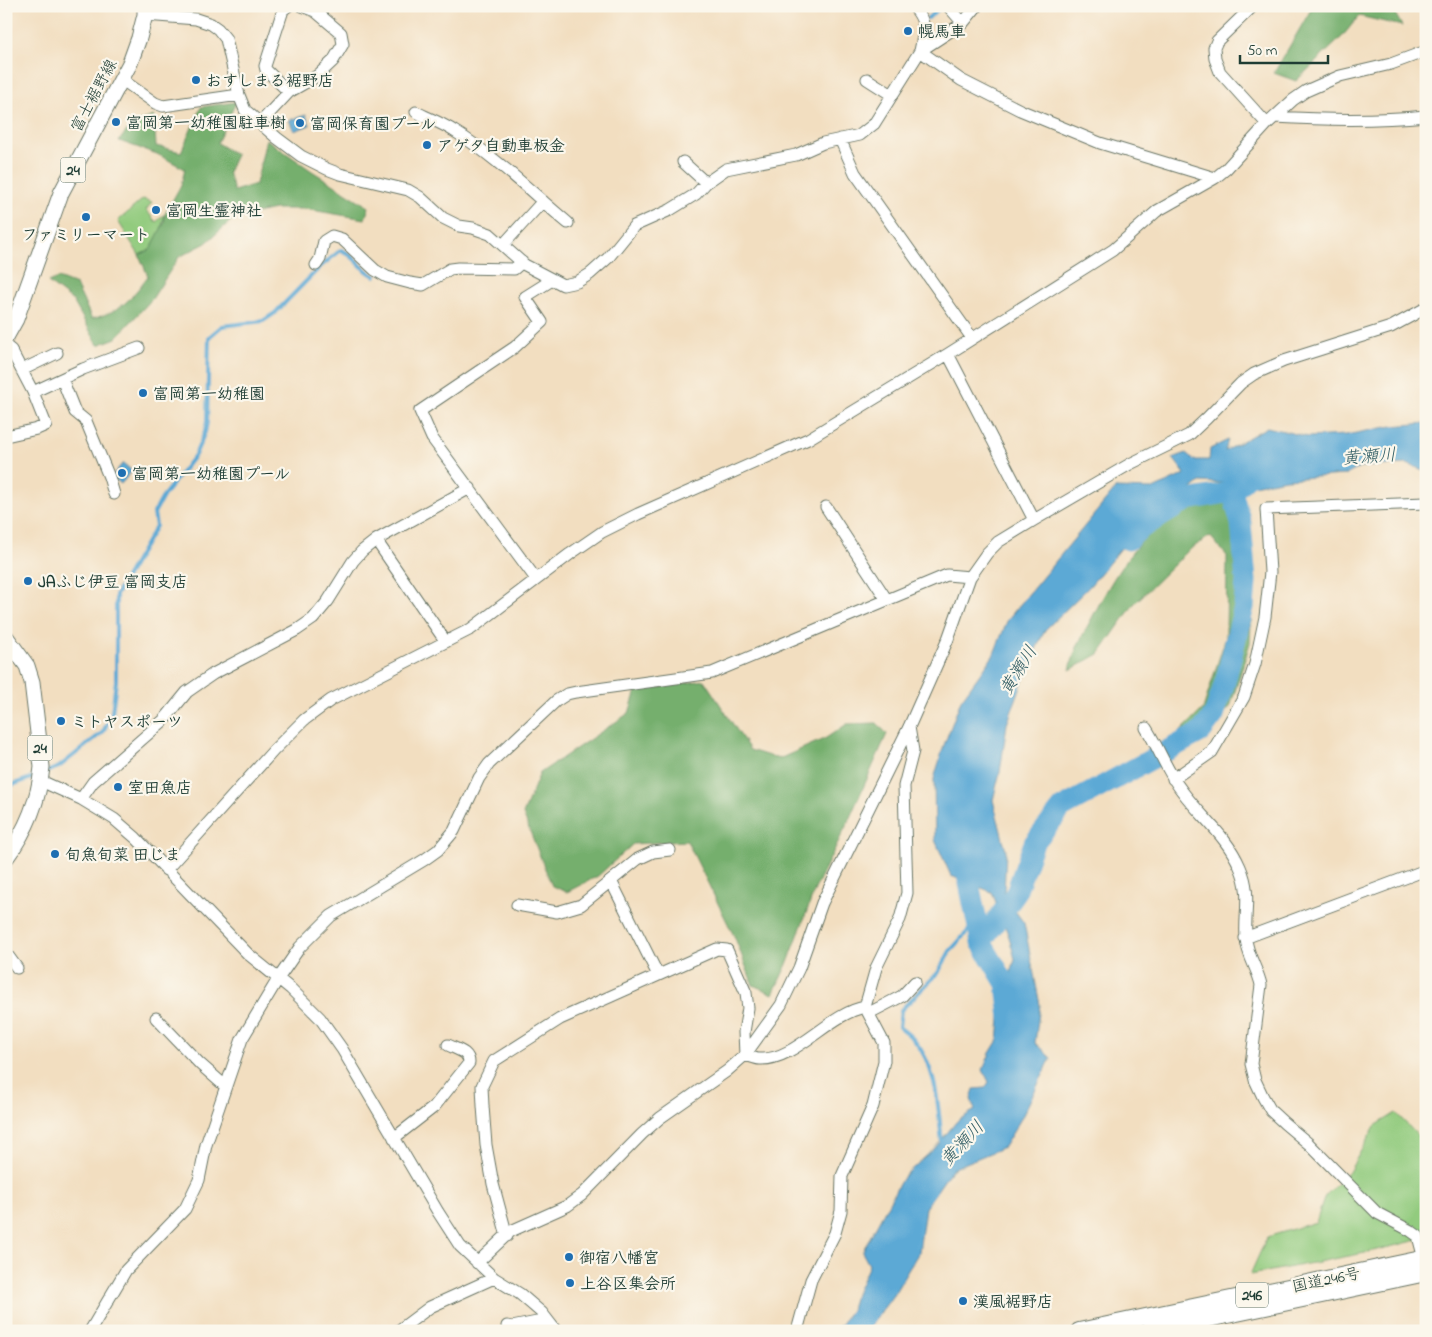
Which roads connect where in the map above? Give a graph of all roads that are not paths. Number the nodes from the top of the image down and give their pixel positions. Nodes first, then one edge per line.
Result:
1 (288, 6) edge
2 (302, 6) edge
3 (913, 6) edge
4 (948, 6) edge
5 (977, 6) edge
6 (1253, 6) edge
7 (145, 11) edge
8 (963, 23) junction
9 (920, 51) junction
10 (1426, 51) edge
11 (121, 79) junction
12 (867, 79) dead end
13 (289, 92) junction
14 (239, 95) junction
15 (892, 96) junction
16 (416, 112) dead end
17 (1426, 116) edge
18 (1271, 120) junction
19 (260, 123) junction
20 (840, 139) junction
21 (683, 162) dead end
22 (1215, 178) junction
23 (706, 183) junction
24 (543, 201) junction
25 (568, 223) dead end
26 (503, 245) junction
27 (522, 262) junction
28 (316, 265) dead end
29 (552, 280) junction
30 (1426, 308) edge
31 (6, 337) edge
32 (972, 338) junction
33 (6, 346) edge
34 (139, 348) dead end
35 (57, 354) dead end
36 (948, 354) junction
37 (22, 370) junction
38 (62, 379) junction
39 (33, 392) junction
40 (6, 436) edge
41 (470, 488) junction
42 (114, 494) dead end
43 (1426, 503) edge
44 (826, 507) dead end
45 (1034, 520) junction
46 (376, 540) junction
47 (970, 577) junction
48 (536, 579) junction
49 (887, 600) junction
50 (6, 637) edge
51 (446, 642) junction
52 (909, 727) junction
53 (1146, 728) dead end
54 (1173, 779) junction
55 (41, 781) junction
56 (81, 799) junction
57 (12, 839) edge
58 (670, 850) dead end
59 (6, 858) edge
60 (166, 870) junction
61 (1426, 870) edge
62 (611, 881) junction
63 (516, 905) dead end
64 (1246, 938) junction
65 (6, 953) edge
66 (17, 968) dead end
67 (658, 975) junction
68 (278, 979) junction
69 (915, 982) dead end
70 (867, 1010) junction
71 (156, 1018) dead end
72 (448, 1046) dead end
73 (745, 1055) junction
74 (225, 1086) junction
75 (394, 1138) junction
76 (507, 1236) junction
77 (477, 1263) junction
78 (1425, 1264) edge
79 (494, 1278) junction
80 (547, 1320) junction
81 (508, 1326) dead end
82 (90, 1331) edge
83 (398, 1331) edge
84 (556, 1331) edge
85 (797, 1331) edge
86 (1079, 1331) edge
87 (1151, 1331) edge

1 - 13 street
2 - 13 street
3 - 9 street
4 - 8 street
5 - 8 street
6 - 18 street
7 - 11 main road, 富士裾野線 / 24
7 - 14 street
8 - 9 street
9 - 15 street
9 - 22 street
10 - 18 street
11 - 14 street
11 - 31 main road, 富士裾野線 / 24
12 - 15 street
13 - 19 street
14 - 19 street
15 - 20 street
16 - 24 street
17 - 18 street
18 - 22 street
19 - 26 street
20 - 23 street
20 - 32 street
21 - 23 street
22 - 32 street
23 - 29 street
24 - 25 street
24 - 26 street
26 - 27 street
27 - 28 street
27 - 29 street
29 - 41 street
30 - 45 street
32 - 36 street
33 - 37 street
34 - 38 street
35 - 37 street
36 - 45 street
36 - 48 street
37 - 39 street
38 - 39 street
38 - 42 street
39 - 40 street
41 - 46 street
41 - 48 street
43 - 54 street
44 - 49 street
45 - 47 street
46 - 51 street
46 - 56 street
47 - 49 street
47 - 52 street
48 - 51 street
49 - 68 street
50 - 55 main road, 24
51 - 60 street
52 - 70 street
52 - 73 street
53 - 54 street
54 - 64 street
55 - 56 street
55 - 57 main road, 24
56 - 60 street
57 - 59 main road, 24
58 - 62 street
60 - 68 street
61 - 64 street
62 - 63 street
62 - 67 street
64 - 78 street
65 - 66 street
67 - 73 street
67 - 76 street
68 - 74 street
68 - 75 street
69 - 70 street
70 - 73 street
70 - 85 street
71 - 74 street
72 - 75 street
73 - 76 street
74 - 82 street
75 - 77 street
76 - 77 street
77 - 79 street
78 - 86 highway, 国道246号 / 246
78 - 87 highway, 国道246号 / 246
79 - 80 street
79 - 83 street
80 - 81 street
80 - 84 street

